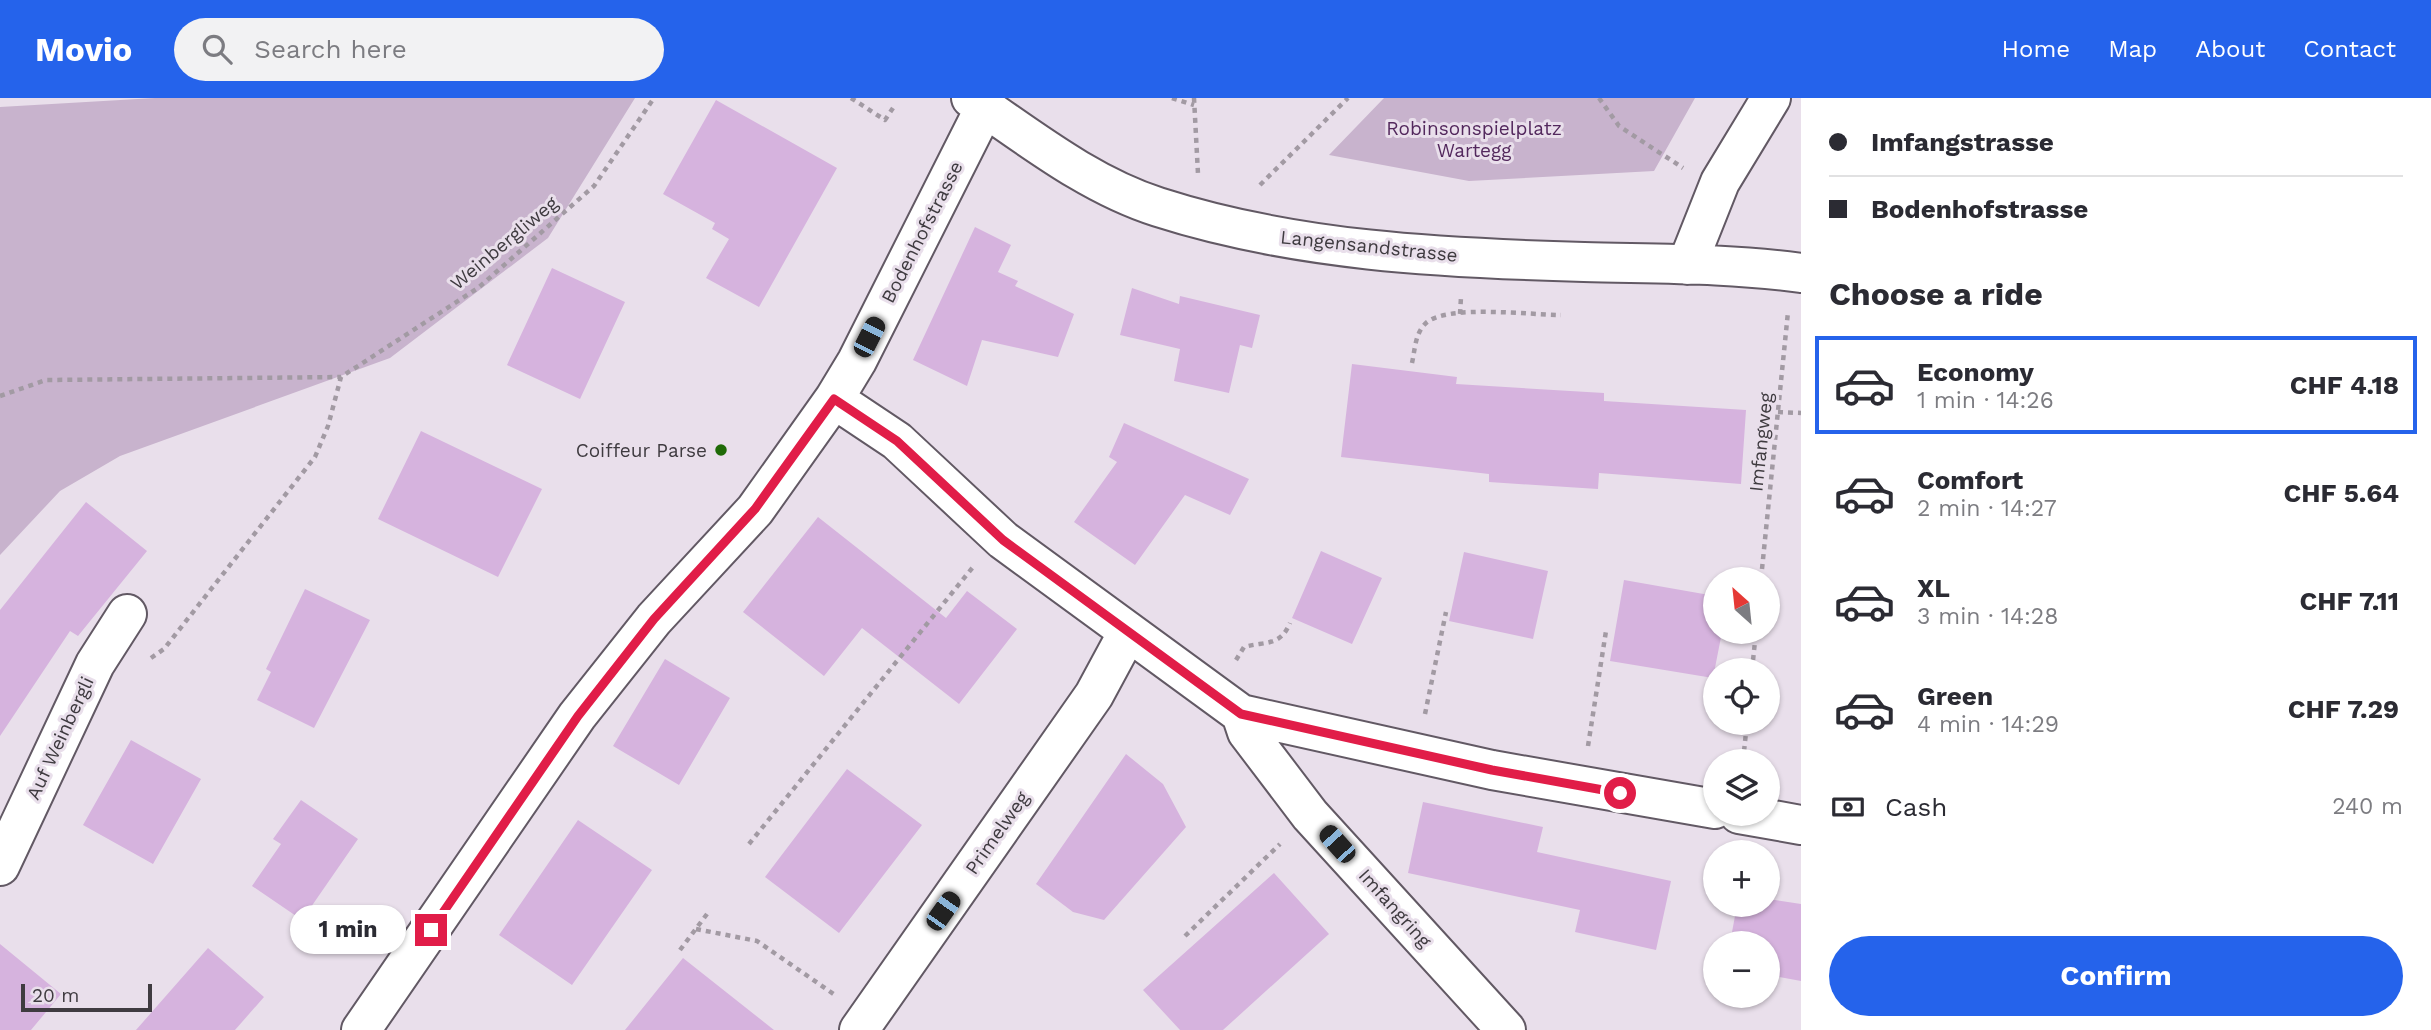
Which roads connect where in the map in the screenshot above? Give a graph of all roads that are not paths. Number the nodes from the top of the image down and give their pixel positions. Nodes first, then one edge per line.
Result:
1 (1771, 98) edge
2 (978, 103) edge
3 (1686, 265) junction
4 (1801, 273) edge
5 (834, 399) junction
6 (127, 614) dead end
7 (1128, 632) junction
8 (1231, 707) junction
9 (1703, 808) edge
10 (1780, 819) edge
11 (1800, 822) edge
12 (0, 866) edge
13 (863, 1024) edge
14 (361, 1030) edge
15 (1506, 1030) edge

1 - 3 street
2 - 3 street, Langensandstrasse
2 - 5 street, Bodenhofstrasse
3 - 4 street, Langensandstrasse
5 - 7 street
5 - 14 street, Bodenhofstrasse
6 - 12 street, Auf Weinbergli
7 - 8 street
7 - 13 street, Primelweg
8 - 9 street
8 - 15 street, Imfangring
10 - 11 street

